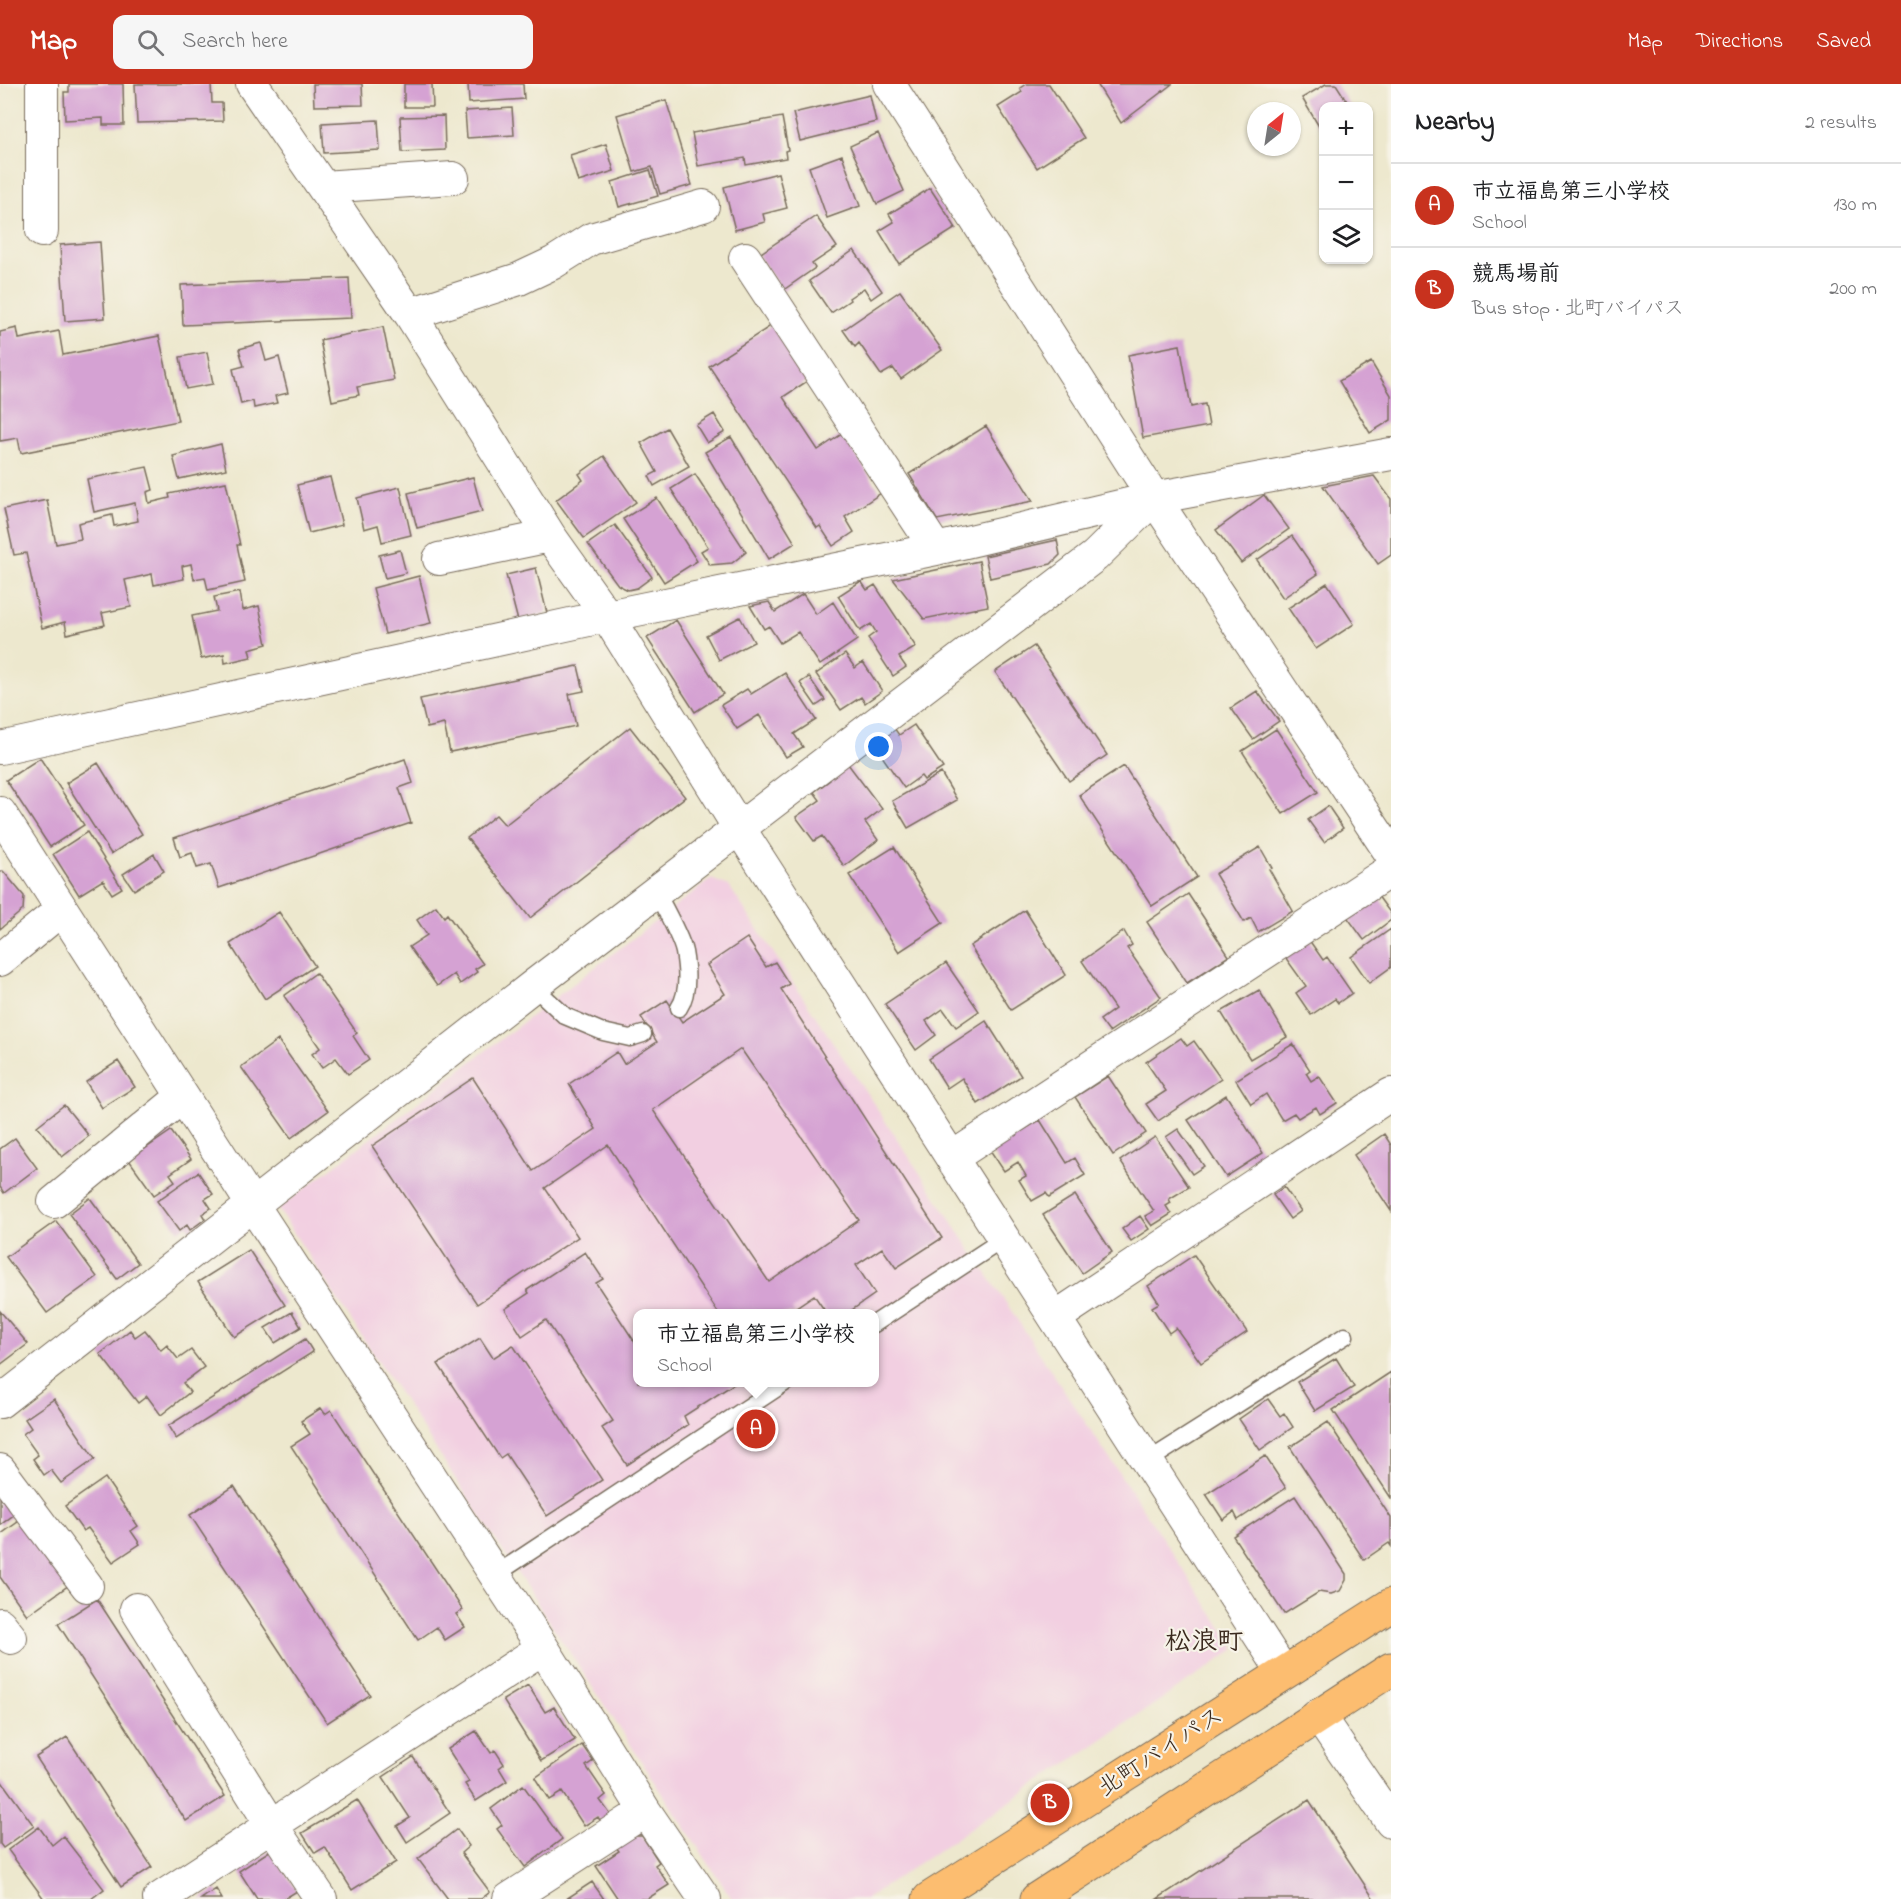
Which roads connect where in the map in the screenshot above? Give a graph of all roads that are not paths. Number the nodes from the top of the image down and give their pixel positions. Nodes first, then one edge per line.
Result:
1 (42, 84) edge
2 (252, 84) edge
3 (889, 84) edge
4 (453, 178) dead end
5 (323, 187) junction
6 (703, 206) dead end
7 (42, 231) dead end
8 (745, 258) dead end
9 (410, 314) junction
10 (1391, 454) edge
11 (1154, 498) junction
12 (550, 536) junction
13 (936, 549) junction
14 (439, 559) dead end
15 (607, 616) junction
16 (0, 748) edge
17 (0, 813) edge
18 (739, 828) junction
19 (1391, 854) edge
20 (1391, 870) edge
21 (656, 892) junction
22 (62, 909) junction
23 (0, 960) edge
24 (533, 986) junction
25 (679, 1008) dead end
26 (643, 1034) dead end
27 (1391, 1094) edge
28 (182, 1097) junction
29 (953, 1157) junction
30 (54, 1202) dead end
31 (252, 1204) junction
32 (1005, 1238) junction
33 (1056, 1317) junction
34 (879, 1321) edge
35 (1345, 1336) dead end
36 (780, 1387) edge
37 (0, 1402) edge
38 (1148, 1461) junction
39 (0, 1470) edge
40 (495, 1575) junction
41 (87, 1586) dead end
42 (1391, 1605) edge
43 (135, 1609) dead end
44 (543, 1648) junction
45 (1391, 1669) edge
46 (1283, 1672) junction
47 (1318, 1715) junction
48 (645, 1810) junction
49 (1391, 1822) edge
50 (272, 1826) junction
51 (159, 1899) edge
52 (321, 1899) edge
53 (509, 1899) edge
54 (705, 1899) edge
55 (929, 1899) edge
56 (1037, 1899) edge

1 - 7 street
2 - 5 street
3 - 11 street
4 - 5 street
5 - 9 street
6 - 9 street
8 - 13 street
9 - 12 street
10 - 11 street
11 - 13 street
11 - 18 street
11 - 19 street
12 - 14 street
12 - 15 street
13 - 15 street
15 - 16 street
15 - 18 street
17 - 22 street
18 - 21 street
18 - 29 street
20 - 29 street
21 - 24 street
21 - 25 lane
22 - 23 street
22 - 28 street
24 - 26 lane
24 - 31 street
27 - 33 street
28 - 30 street
28 - 31 street
29 - 32 street
31 - 37 street
31 - 40 street
32 - 33 street
32 - 34 lane
33 - 38 street
35 - 38 lane
36 - 40 lane
38 - 46 street
39 - 41 street
40 - 44 street
42 - 46 highway, 北町バイパス
43 - 50 street
44 - 48 street
44 - 50 street
45 - 47 highway
46 - 55 highway, 北町バイパス
47 - 49 street
47 - 56 highway
48 - 53 street
48 - 54 street
50 - 51 street
50 - 52 street

